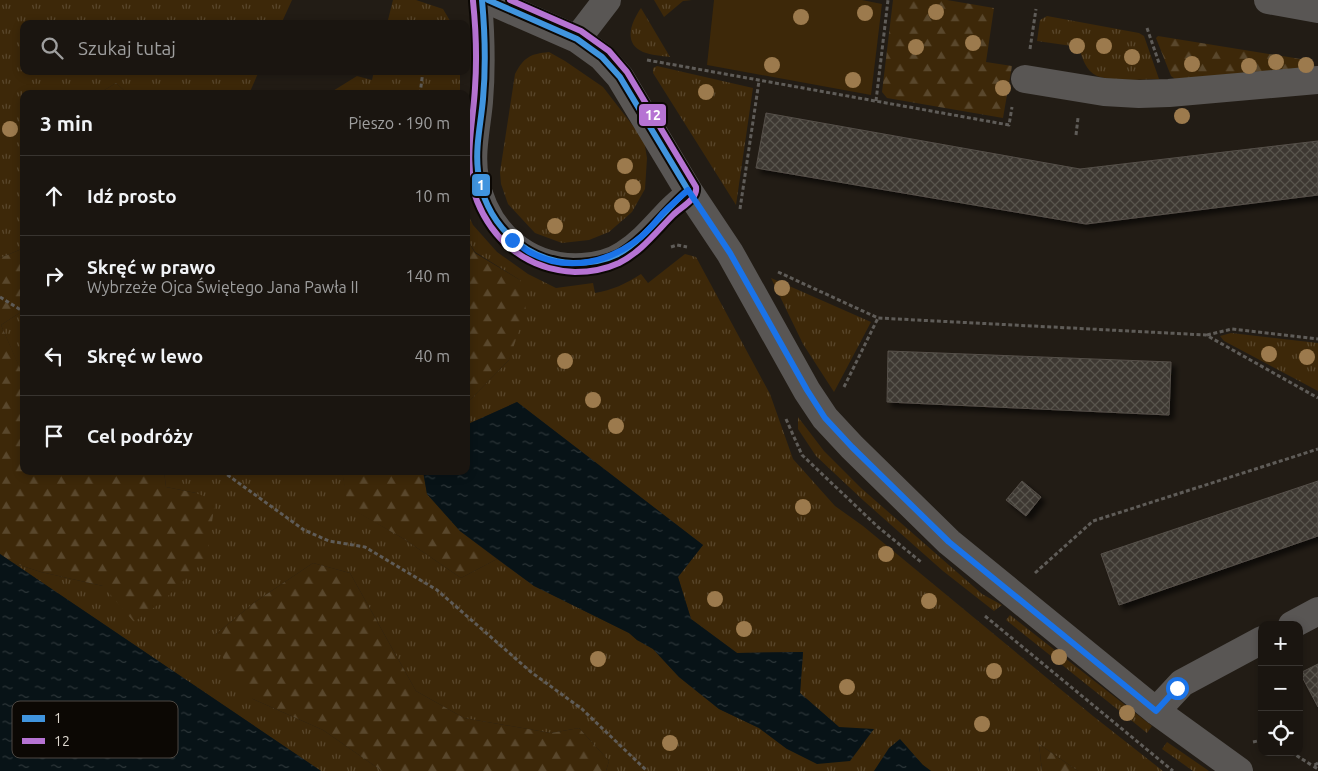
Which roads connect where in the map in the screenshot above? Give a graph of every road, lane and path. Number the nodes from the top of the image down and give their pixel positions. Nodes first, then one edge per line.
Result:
1 (482, 0) edge
2 (488, 0) edge
3 (607, 0) edge
4 (888, 0) edge
5 (1268, 0) edge
6 (1318, 8) edge
7 (577, 39) junction
8 (639, 59) dead end
9 (423, 75) edge
10 (1025, 79) dead end
11 (1318, 80) edge
12 (759, 81) junction
13 (421, 90) edge
14 (876, 101) junction
15 (1009, 125) dead end
16 (688, 190) junction
17 (740, 211) dead end
18 (771, 268) dead end
19 (0, 297) edge
20 (20, 310) edge
21 (1206, 335) junction
22 (1318, 339) edge
23 (1318, 398) edge
24 (1318, 449) edge
25 (227, 475) edge
26 (1016, 597) junction
27 (1318, 611) edge
28 (1299, 621) edge
29 (1258, 642) edge
30 (1156, 711) junction
31 (1258, 744) edge
32 (1298, 756) edge
33 (1242, 758) edge
34 (1318, 763) edge
35 (1314, 766) junction
36 (1318, 769) edge
37 (647, 771) edge

1 - 16 lane
2 - 7 street
3 - 7 street
4 - 14 path
5 - 6 street
7 - 16 street
8 - 12 path
9 - 13 path
10 - 11 street
12 - 14 path
12 - 17 path
14 - 15 path
16 - 26 street
18 - 21 path
19 - 20 path
21 - 22 path
21 - 23 path
24 - 26 path
25 - 37 path
26 - 30 street
27 - 28 street
29 - 30 street
30 - 33 street
31 - 33 path
32 - 35 path
34 - 35 path
35 - 36 path

